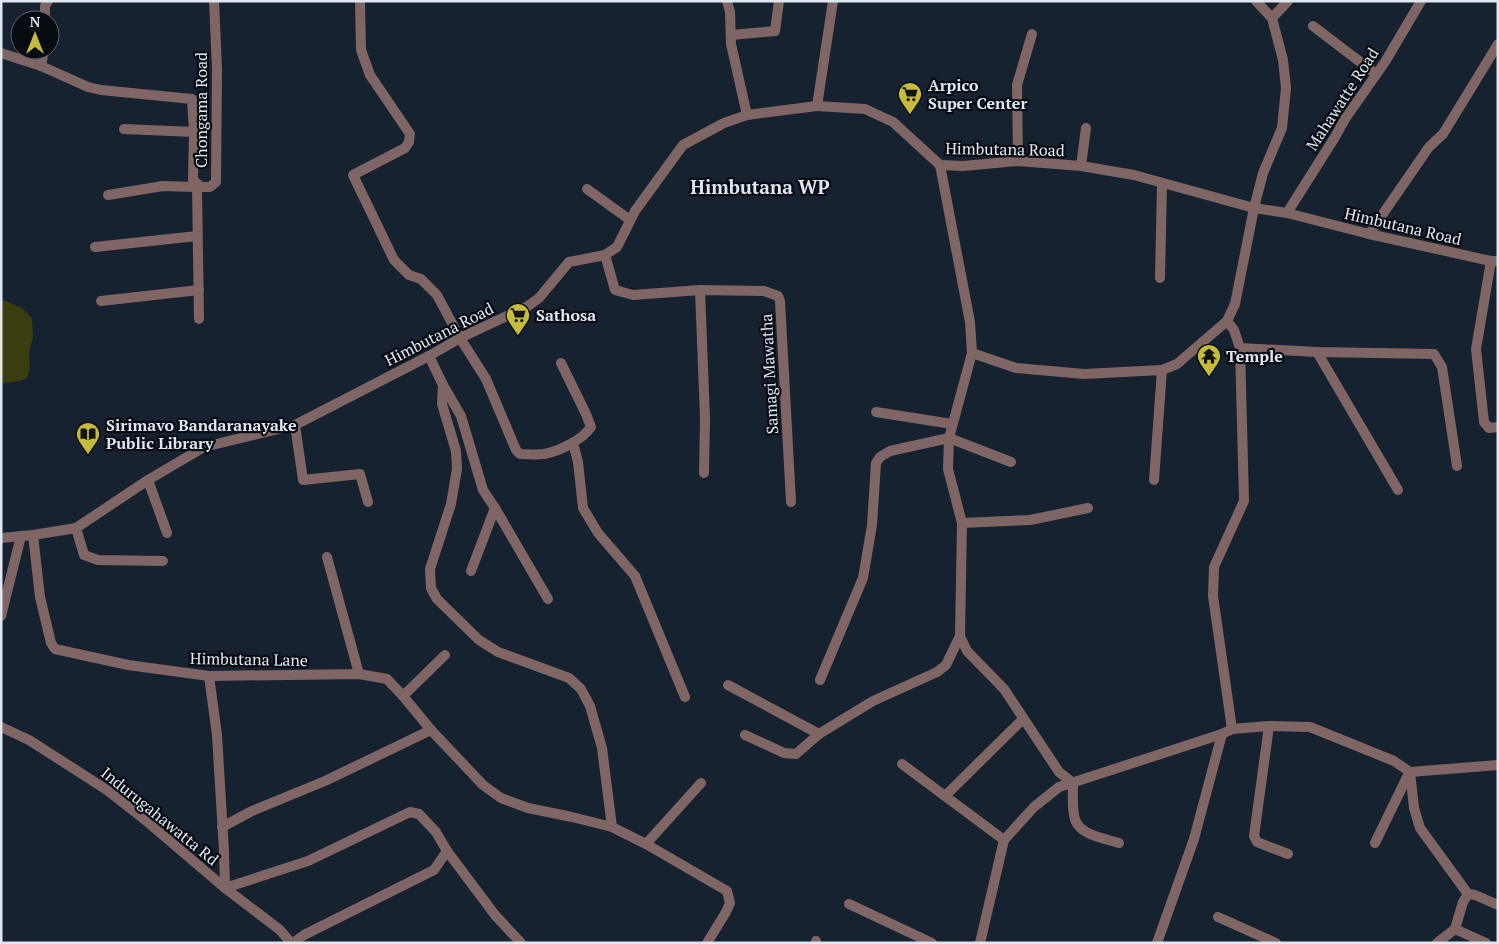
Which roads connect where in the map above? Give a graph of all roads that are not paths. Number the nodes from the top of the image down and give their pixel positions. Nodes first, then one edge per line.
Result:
1 (214, 1) edge
2 (360, 1) edge
3 (727, 1) edge
4 (780, 1) edge
5 (833, 1) edge
6 (1256, 1) edge
7 (1288, 1) edge
8 (1421, 1) edge
9 (1272, 18) junction
10 (1313, 26) dead end
11 (1032, 34) dead end
12 (731, 35) junction
13 (1498, 44) edge
14 (1, 53) edge
15 (42, 60) edge
16 (41, 66) junction
17 (1376, 74) junction
18 (817, 106) junction
19 (747, 115) junction
20 (1086, 128) dead end
21 (124, 129) dead end
22 (194, 132) junction
23 (1018, 161) junction
24 (940, 165) junction
25 (1081, 166) junction
26 (195, 183) junction
27 (1162, 184) junction
28 (587, 189) dead end
29 (108, 195) dead end
30 (1254, 208) junction
31 (1287, 213) junction
32 (630, 220) junction
33 (1368, 234) junction
34 (197, 236) junction
35 (94, 247) dead end
36 (605, 255) junction
37 (1494, 261) edge
38 (1160, 278) dead end
39 (199, 290) junction
40 (700, 290) junction
41 (101, 301) dead end
42 (199, 319) dead end
43 (1227, 321) junction
44 (460, 338) junction
45 (1240, 348) junction
46 (1317, 352) junction
47 (972, 353) junction
48 (429, 356) junction
49 (561, 363) dead end
50 (1162, 370) junction
51 (443, 385) junction
52 (876, 412) dead end
53 (952, 424) junction
54 (295, 425) junction
55 (1498, 427) edge
56 (949, 438) junction
57 (573, 443) junction
58 (1011, 462) dead end
59 (1457, 466) dead end
60 (704, 472) dead end
61 (148, 480) junction
62 (1154, 480) dead end
63 (1398, 490) dead end
64 (368, 502) dead end
65 (791, 502) dead end
66 (495, 508) junction
67 (1088, 508) dead end
68 (962, 522) junction
69 (76, 528) junction
70 (167, 533) dead end
71 (33, 535) junction
72 (21, 536) junction
73 (1, 538) edge
74 (327, 557) dead end
75 (163, 561) dead end
76 (471, 572) dead end
77 (548, 599) dead end
78 (1, 616) edge
79 (960, 636) junction
80 (445, 655) dead end
81 (359, 674) junction
82 (209, 676) junction
83 (820, 680) dead end
84 (728, 685) dead end
85 (403, 696) junction
86 (686, 697) dead end
87 (1023, 719) junction
88 (1269, 726) junction
89 (1, 727) edge
90 (431, 730) junction
91 (1232, 730) junction
92 (819, 734) junction
93 (1222, 734) junction
94 (745, 735) dead end
95 (902, 764) dead end
96 (1498, 766) edge
97 (1410, 772) junction
98 (701, 783) dead end
99 (1073, 783) junction
100 (945, 796) junction
101 (222, 827) junction
102 (612, 827) junction
103 (1004, 840) junction
104 (1119, 843) dead end
105 (1375, 843) dead end
106 (646, 844) junction
107 (447, 851) junction
108 (1288, 854) dead end
109 (225, 888) junction
110 (1468, 894) junction
111 (849, 904) dead end
112 (1498, 905) edge
113 (1218, 917) dead end
114 (1454, 928) junction
115 (280, 930) junction
116 (279, 943) edge
117 (292, 943) edge
118 (521, 943) edge
119 (707, 943) edge
120 (932, 943) edge
121 (980, 943) edge
122 (1157, 943) edge
123 (1276, 943) edge
124 (1438, 943) edge
125 (1486, 943) edge

1 - 26 street, Chongama Road
2 - 44 street
3 - 12 street
4 - 12 street
5 - 18 street
6 - 9 street
7 - 9 street
8 - 17 street, Mahawatte Road
9 - 30 street
10 - 17 street
11 - 23 street
12 - 19 street
13 - 33 street
14 - 16 street, Chongama Road
15 - 16 street
16 - 22 street, Chongama Road
17 - 31 street, Mahawatte Road
18 - 19 street, Himbutana Road
18 - 24 street, Himbutana Road
19 - 32 street, Himbutana Road
20 - 25 street
21 - 22 street
22 - 26 street, Chongama Road
23 - 24 street, Himbutana Road
23 - 25 street, Himbutana Road
24 - 47 street
25 - 27 street, Himbutana Road
26 - 29 street
26 - 34 street
27 - 30 street, Himbutana Road
27 - 38 street
28 - 32 street
30 - 31 street, Himbutana Road
30 - 43 street
31 - 33 street, Himbutana Road
32 - 36 street, Himbutana Road
33 - 37 street, Himbutana Road
34 - 35 street
34 - 39 street
36 - 40 street, Samagi Mawatha
36 - 44 street, Himbutana Road
37 - 55 street
39 - 41 street
39 - 42 street
40 - 60 street
40 - 65 street, Samagi Mawatha
43 - 45 street
43 - 50 street
44 - 48 street, Himbutana Road
44 - 57 street
45 - 46 street
45 - 91 street
46 - 59 street
46 - 63 street
47 - 50 street
47 - 53 street
48 - 51 street
48 - 54 street, Himbutana Road
49 - 57 street
50 - 62 street
51 - 66 street
51 - 102 street
52 - 53 street
53 - 56 street
54 - 61 street, Himbutana Road
54 - 64 street
56 - 58 street
56 - 68 street
56 - 83 street
57 - 86 street
61 - 69 street, Himbutana Road
61 - 70 street
66 - 76 street
66 - 77 street
67 - 68 street
68 - 79 street
69 - 71 street, Himbutana Road
69 - 75 street
71 - 72 street, Himbutana Road
71 - 82 street, Himbutana Lane
72 - 73 street, Himbutana Road
72 - 78 street
74 - 81 street
79 - 87 street
79 - 92 street
80 - 85 street
81 - 82 street, Himbutana Lane
81 - 85 street, Himbutana Lane
82 - 101 street
84 - 92 street
85 - 90 street, Himbutana Lane
87 - 99 street
87 - 100 street
88 - 91 street
88 - 97 street
88 - 108 street
89 - 109 street, Indurugahawatta Rd
90 - 101 street
90 - 102 street, Himbutana Lane
91 - 93 street
92 - 94 street
93 - 99 street
93 - 122 street
95 - 100 street
96 - 97 street
97 - 105 street
97 - 110 street
98 - 106 street
99 - 103 street
99 - 104 street
100 - 103 street
101 - 109 street
102 - 106 street, Himbutana Lane
103 - 121 street
106 - 119 street, Himbutana Lane
107 - 109 street
107 - 117 street
107 - 118 street
109 - 115 street, Indurugahawatta Rd
110 - 112 street
110 - 114 street
111 - 120 street
113 - 123 street
114 - 124 street
114 - 125 street
115 - 116 street
115 - 117 street, Indurugahawatta Rd

